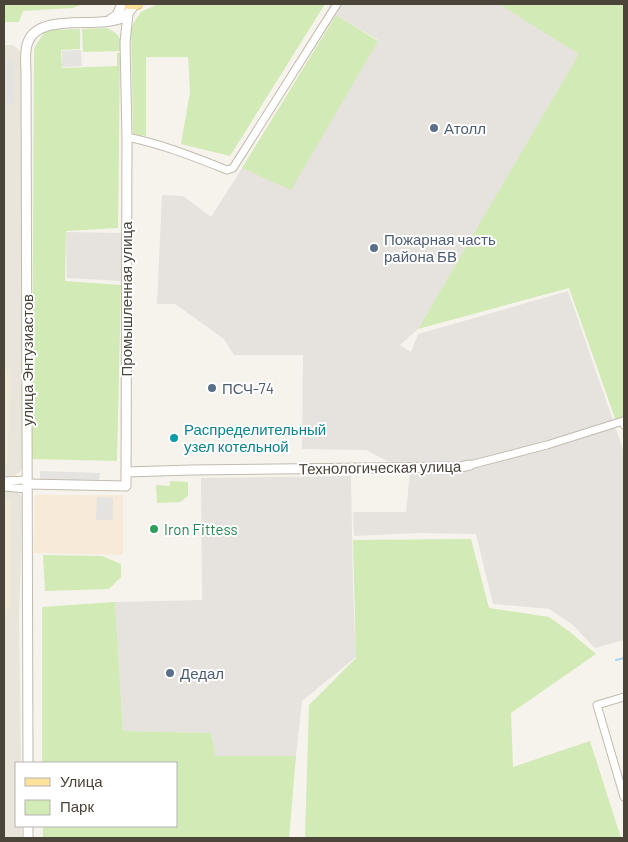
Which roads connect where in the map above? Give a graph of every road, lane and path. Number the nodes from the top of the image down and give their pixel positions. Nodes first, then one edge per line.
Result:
1 (122, 4) edge
2 (136, 4) edge
3 (337, 4) edge
4 (129, 9) edge
5 (105, 22) junction
6 (127, 137) junction
7 (624, 425) edge
8 (470, 465) joint
9 (126, 472) junction
10 (4, 481) edge
11 (27, 484) junction
12 (4, 488) edge
13 (624, 697) edge
14 (28, 762) edge
15 (624, 797) edge

1 - 5 street
2 - 4 main road
3 - 6 street
4 - 5 street, улица Энтузиастов
4 - 6 street, Промышленная улица
5 - 11 street, улица Энтузиастов
6 - 9 street, Промышленная улица
7 - 8 street, Технологическая улица
8 - 9 street, Технологическая улица
9 - 11 street
10 - 11 street
11 - 12 street
11 - 14 street, улица Энтузиастов
13 - 15 street

